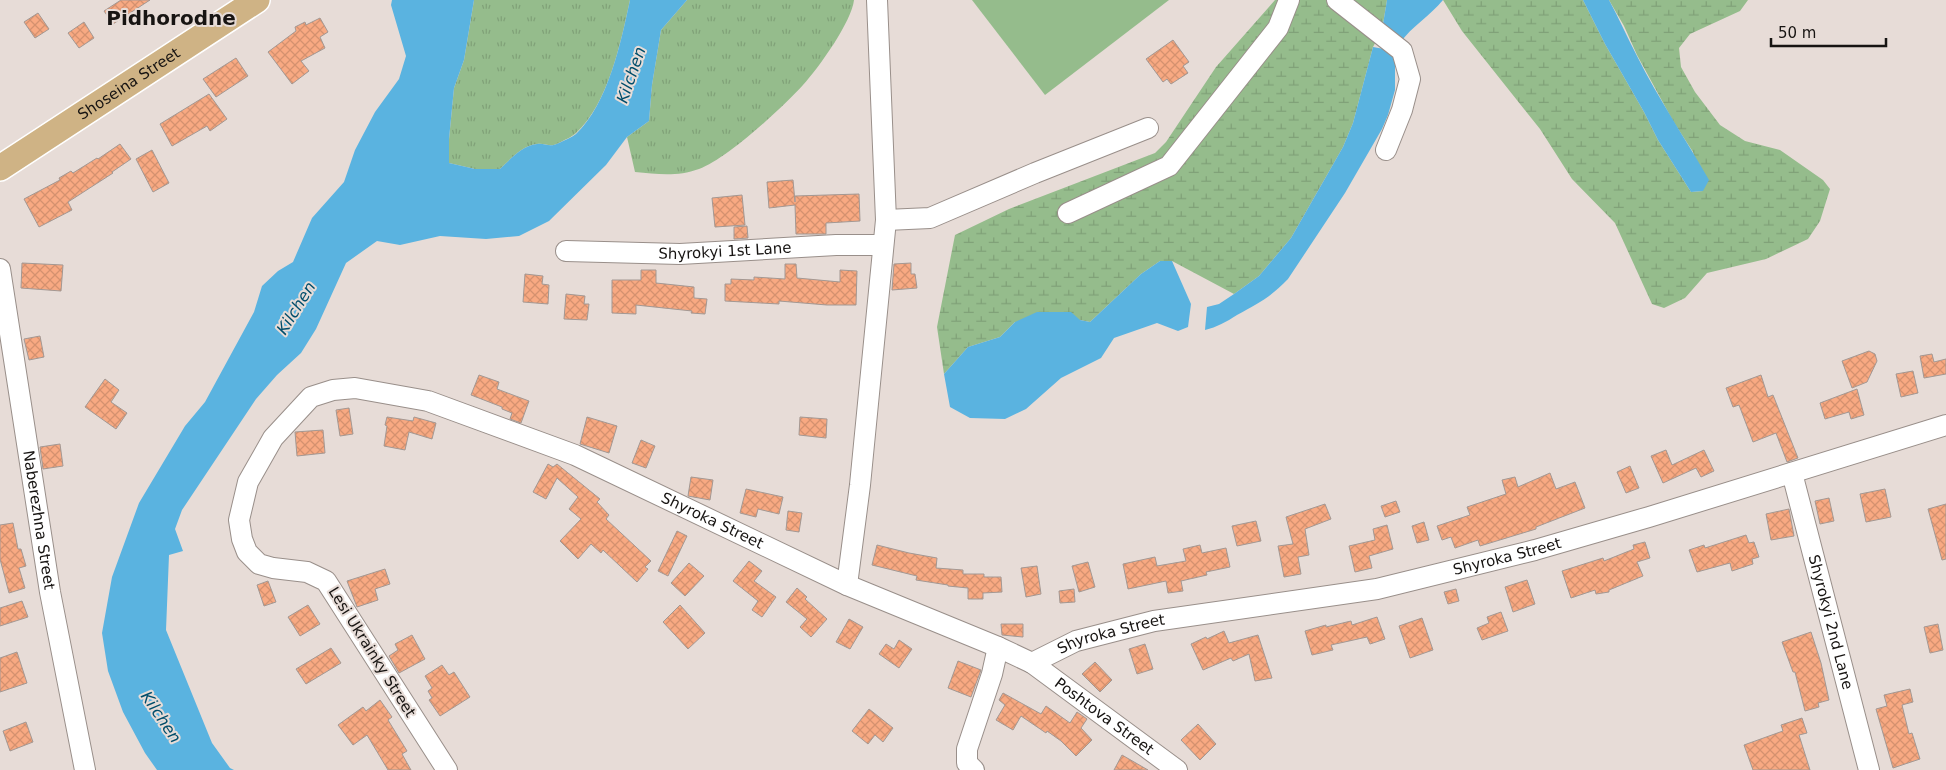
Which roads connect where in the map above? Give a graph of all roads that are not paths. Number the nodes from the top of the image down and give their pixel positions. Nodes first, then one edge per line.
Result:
1 (257, 0) edge
2 (877, 0) edge
3 (1289, 0) edge
4 (1337, 0) edge
5 (1148, 128) dead end
6 (1386, 150) dead end
7 (0, 168) edge
8 (1068, 213) dead end
9 (886, 220) junction
10 (883, 245) junction
11 (566, 251) dead end
12 (0, 269) edge
13 (6, 342) edge
14 (311, 397) joint
15 (1946, 426) edge
16 (1792, 473) junction
17 (847, 585) junction
18 (998, 647) junction
19 (1032, 663) junction
20 (85, 770) edge
21 (447, 770) edge
22 (974, 770) edge
23 (1177, 770) edge
24 (1869, 770) edge

1 - 7 main road, Shoseina Street
2 - 9 street
3 - 8 street
4 - 6 street
5 - 9 street
9 - 10 street
10 - 11 street, Shyrokyi 1st Lane
10 - 17 street
12 - 13 street, Naberezhna Street
13 - 20 street, Naberezhna Street
14 - 17 street, Shyroka Street
14 - 21 street, Lesi Ukrainky Street
15 - 16 street, Shyroka Street
16 - 19 street, Shyroka Street
16 - 24 street, Shyrokyi 2nd Lane
17 - 18 street, Shyroka Street
18 - 19 street, Shyroka Street
18 - 22 street
19 - 23 street, Poshtova Street

